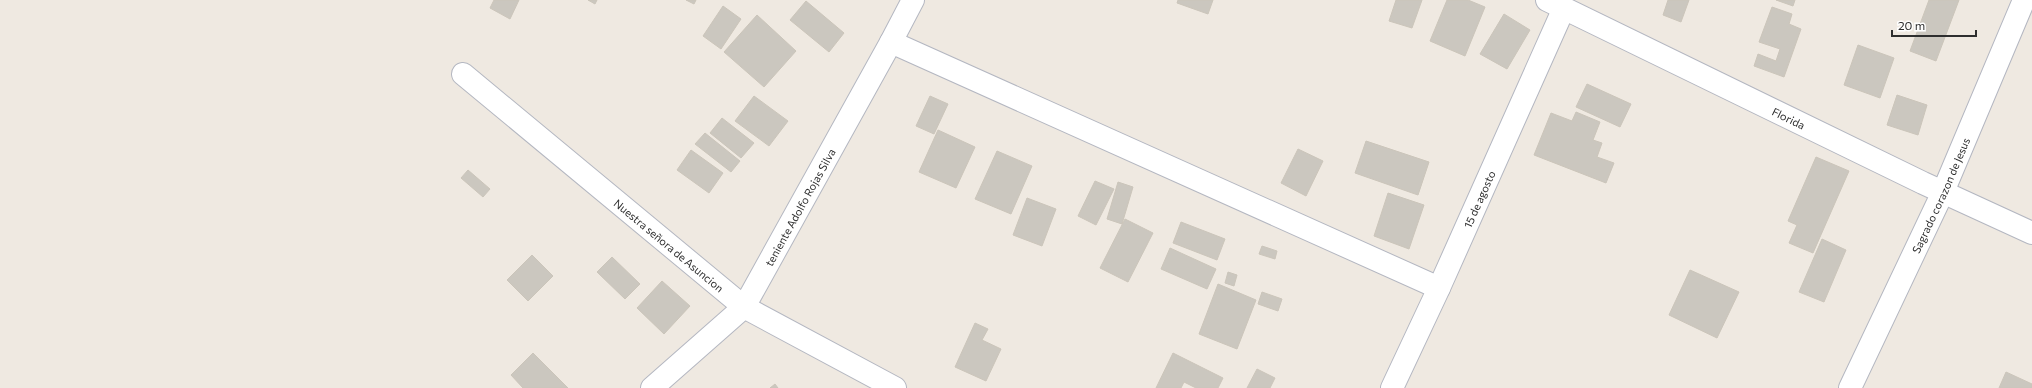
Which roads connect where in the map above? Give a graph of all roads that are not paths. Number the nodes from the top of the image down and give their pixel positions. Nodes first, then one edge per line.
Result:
1 (913, 0) edge
2 (2024, 0) edge
3 (1555, 4) edge
4 (891, 42) junction
5 (463, 74) dead end
6 (1943, 192) junction
7 (2032, 233) edge
8 (1439, 288) junction
9 (744, 306) junction
10 (652, 388) edge
11 (895, 388) edge
12 (1392, 388) edge
13 (1850, 388) edge

1 - 4 street, teniente Adolfo Rojas Silva
2 - 6 street, Sagrado corazon de Jesus
3 - 6 street, Florida
3 - 8 street, 15 de agosto
4 - 8 street
4 - 9 street, teniente Adolfo Rojas Silva
5 - 9 street, Nuestra señora de Asuncion
6 - 7 street, Florida
6 - 13 street, Sagrado corazon de Jesus
8 - 12 street, 15 de agosto
9 - 10 street, teniente Adolfo Rojas Silva
9 - 11 street, Nuestra señora de Asuncion

